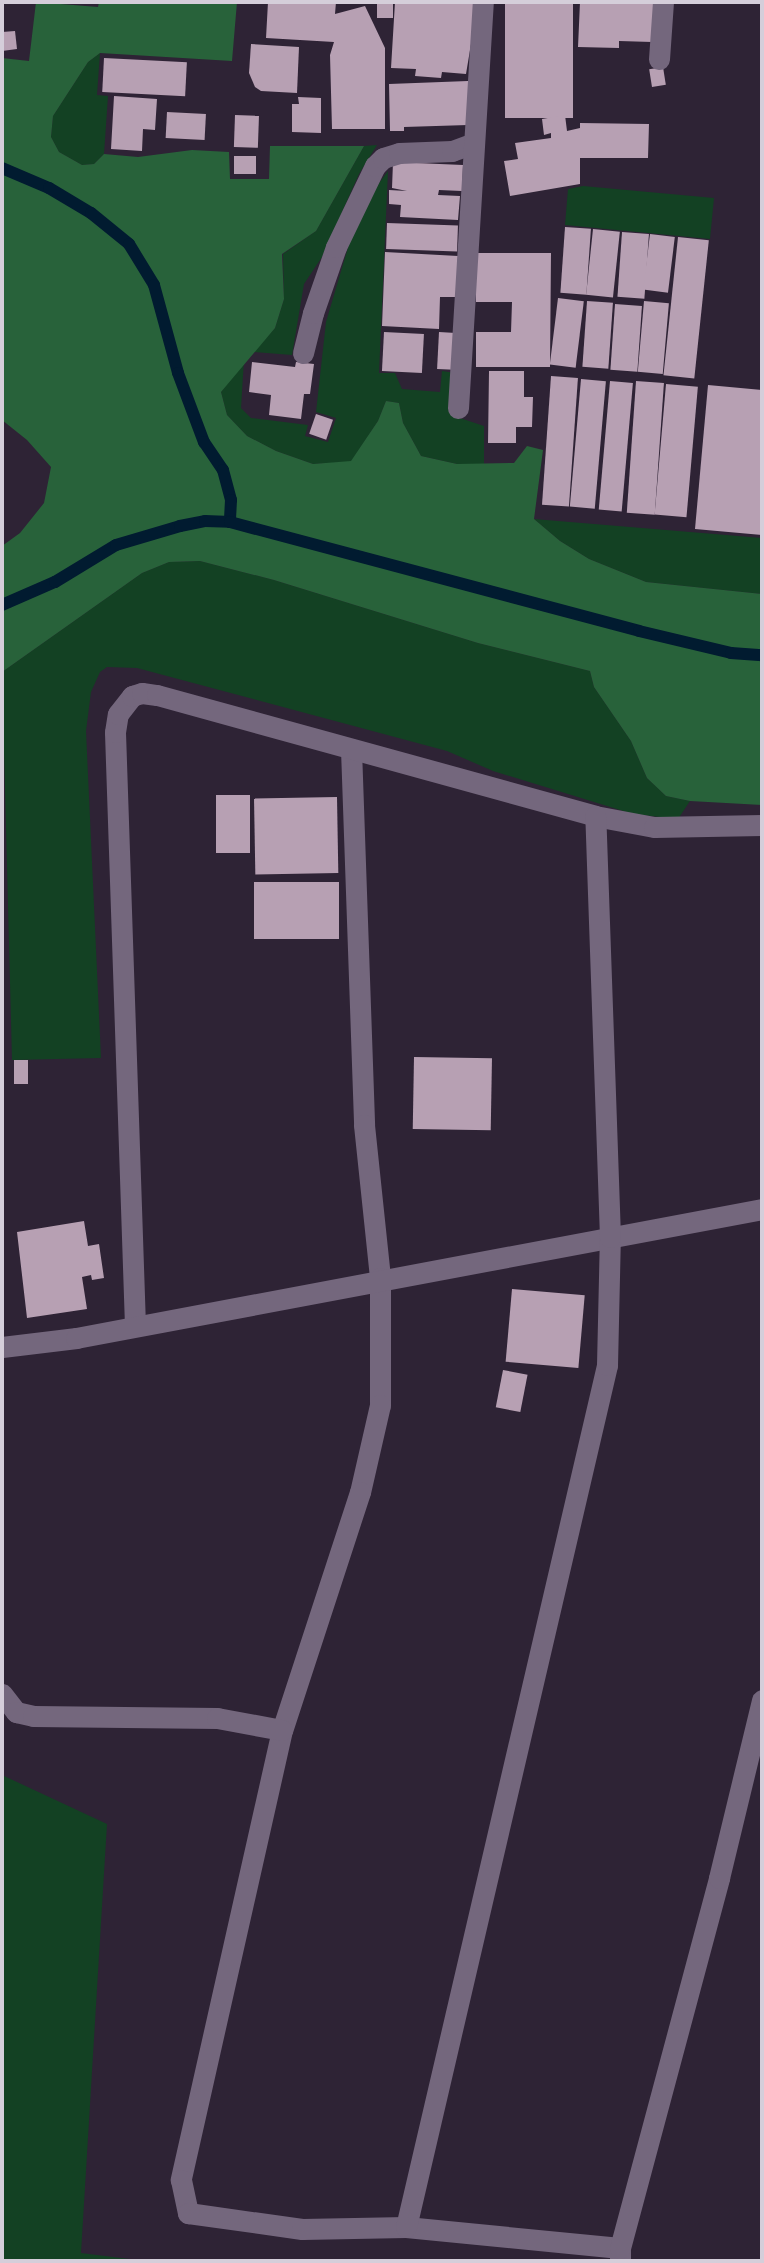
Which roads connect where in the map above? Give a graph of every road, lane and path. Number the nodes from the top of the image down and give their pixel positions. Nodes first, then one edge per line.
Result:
1 (483, 2) edge
2 (663, 2) edge
3 (659, 59) dead end
4 (474, 144) junction
5 (303, 353) dead end
6 (458, 408) dead end
7 (351, 749) junction
8 (595, 817) junction
9 (762, 825) edge
10 (762, 1209) edge
11 (610, 1237) junction
12 (380, 1278) junction
13 (135, 1326) junction
14 (2, 1347) edge
15 (2, 1694) edge
16 (762, 1700) edge
17 (282, 1730) junction
18 (406, 2227) junction
19 (620, 2255) edge

1 - 4 street
2 - 3 street
4 - 5 street
4 - 6 street
7 - 8 street
7 - 12 street
7 - 13 street
8 - 9 street
8 - 11 street
10 - 11 street
11 - 12 street
11 - 18 street
12 - 13 street
12 - 17 street
13 - 14 street
15 - 17 street
16 - 19 street
17 - 18 street
18 - 19 street

